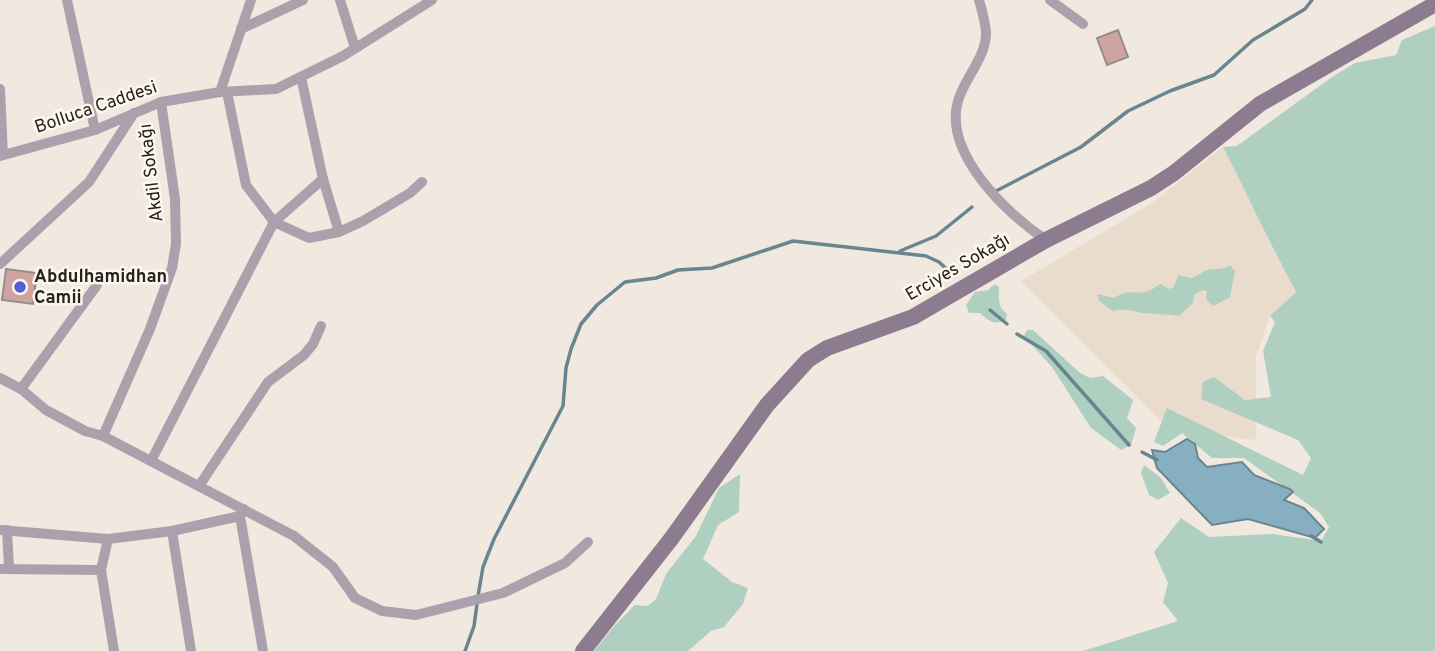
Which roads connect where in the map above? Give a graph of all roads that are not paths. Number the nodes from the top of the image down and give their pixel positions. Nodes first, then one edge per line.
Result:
1 (67, 0) edge
2 (251, 0) edge
3 (303, 0) edge
4 (340, 0) edge
5 (432, 0) edge
6 (979, 0) edge
7 (1050, 0) edge
8 (1435, 4) edge
9 (413, 5) edge
10 (1083, 24) dead end
11 (241, 29) junction
12 (355, 48) junction
13 (301, 77) junction
14 (0, 89) edge
15 (223, 92) junction
16 (161, 103) junction
17 (134, 113) junction
18 (94, 130) junction
19 (2, 156) edge
20 (323, 179) junction
21 (422, 182) dead end
22 (274, 222) junction
23 (339, 232) junction
24 (1046, 240) junction
25 (0, 264) edge
26 (97, 285) dead end
27 (321, 326) dead end
28 (0, 377) edge
29 (21, 389) junction
30 (103, 436) junction
31 (151, 461) junction
32 (199, 486) junction
33 (242, 513) junction
34 (3, 530) edge
35 (172, 531) junction
36 (108, 539) junction
37 (588, 542) dead end
38 (5, 569) edge
39 (101, 570) junction
40 (114, 651) edge
41 (191, 651) edge
42 (262, 651) edge
43 (583, 651) edge

1 - 18 street
2 - 11 street
3 - 11 street
4 - 12 street
5 - 9 street, Bolluca Caddesi
6 - 24 street
7 - 10 street
8 - 24 street, Erciyes Sokağı
9 - 12 street, Bolluca Caddesi
11 - 15 street
12 - 13 street, Bolluca Caddesi
13 - 15 street, Bolluca Caddesi
13 - 20 street
14 - 19 street
15 - 16 street, Bolluca Caddesi
15 - 22 street
16 - 17 street, Bolluca Caddesi
16 - 30 street, Akdil Sokağı
17 - 18 street, Bolluca Caddesi
17 - 25 street
18 - 19 street, Bolluca Caddesi
20 - 22 street
20 - 23 street
21 - 23 street
22 - 23 street
22 - 31 street
24 - 43 street, Erciyes Sokağı
26 - 29 street
27 - 32 street
28 - 29 street
29 - 30 street
30 - 31 street
31 - 32 street
32 - 33 street
33 - 35 street
33 - 37 street
33 - 42 street
34 - 36 street
34 - 38 street
35 - 36 street
35 - 41 street
36 - 39 street
38 - 39 street
39 - 40 street

